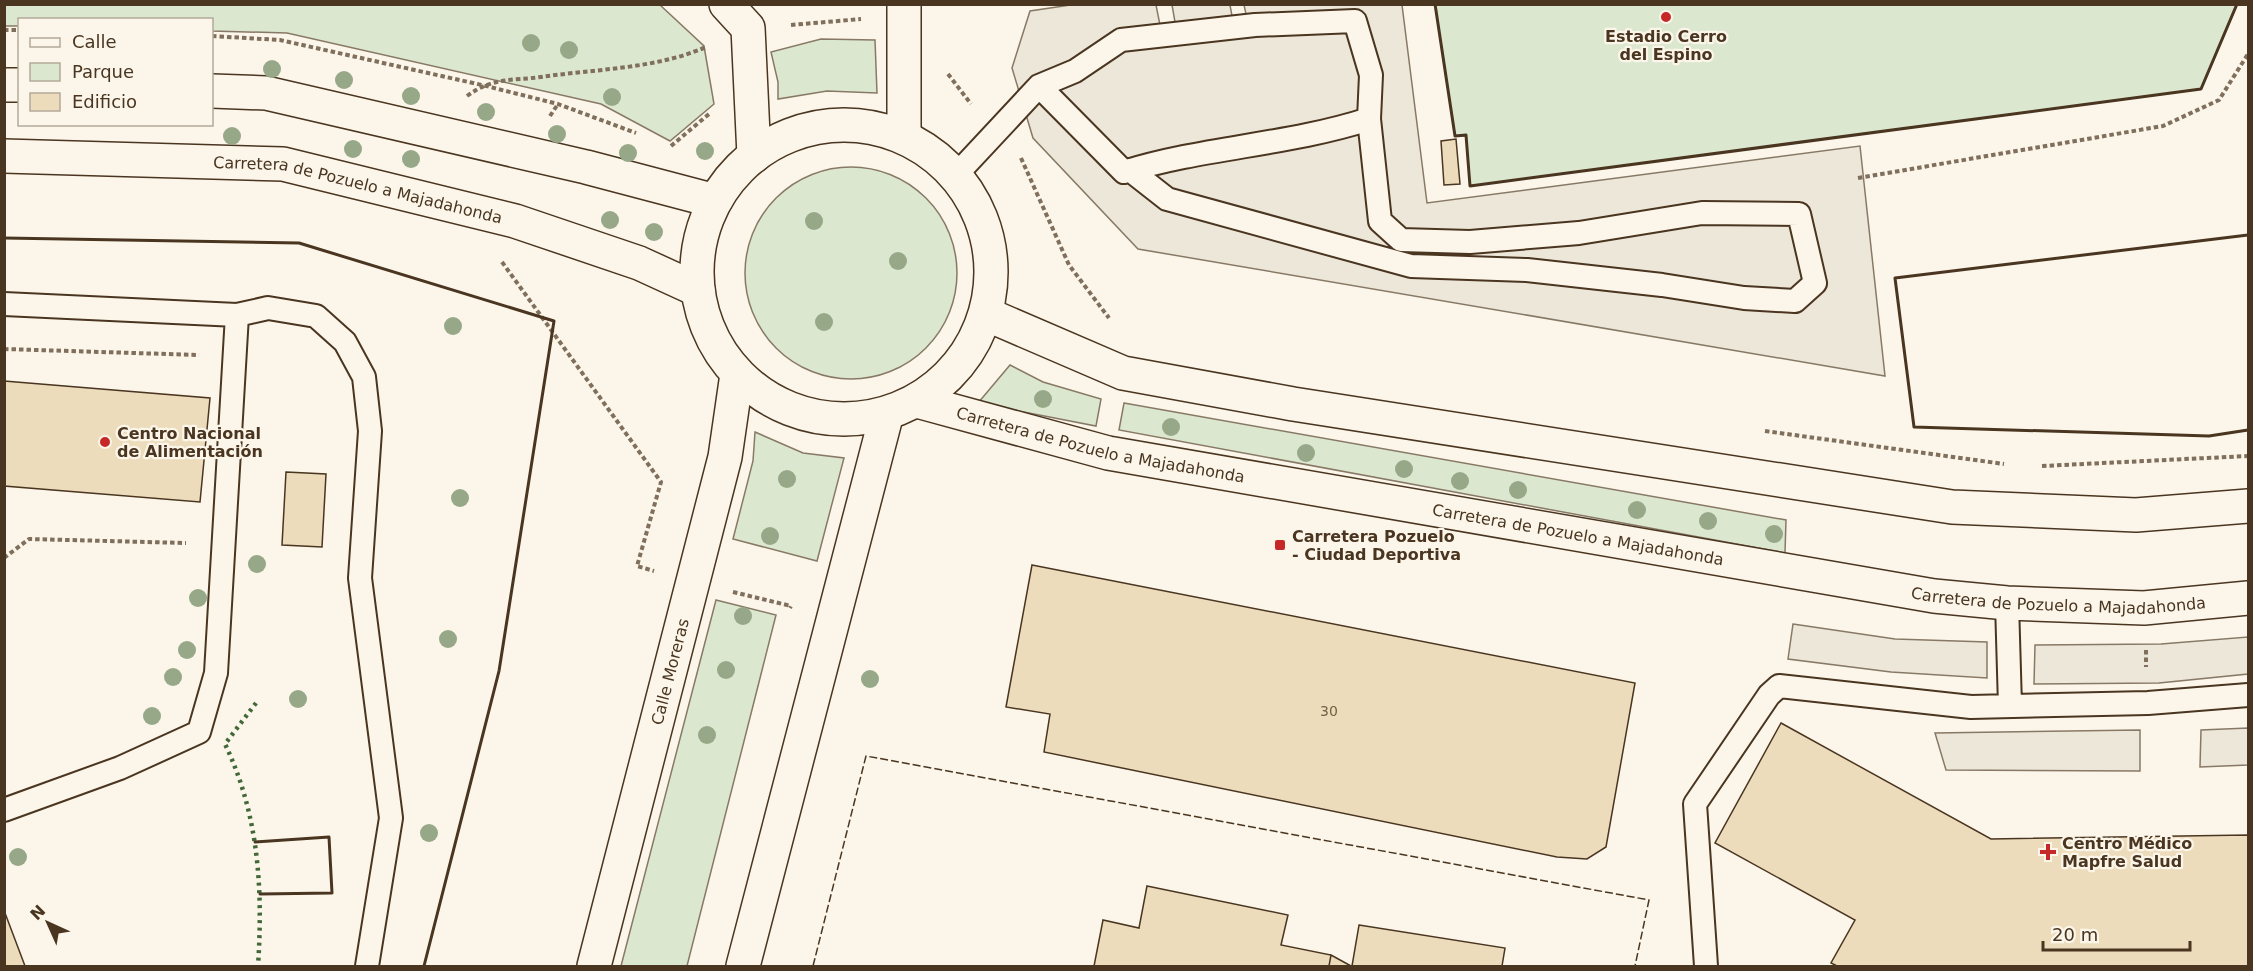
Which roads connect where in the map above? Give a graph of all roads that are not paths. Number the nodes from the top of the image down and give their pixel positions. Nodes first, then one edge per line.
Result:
1 (726, 4) edge
2 (903, 10) edge
3 (1039, 86) junction
4 (213, 91) edge
5 (1369, 119) junction
6 (904, 137) junction
7 (4, 156) edge
8 (754, 156) junction
9 (1130, 170) junction
10 (956, 175) junction
11 (715, 201) junction
12 (698, 290) junction
13 (4, 304) edge
14 (986, 314) junction
15 (237, 315) junction
16 (737, 374) junction
17 (917, 401) junction
18 (887, 413) junction
19 (2248, 506) edge
20 (2248, 598) edge
21 (2007, 603) junction
22 (2248, 695) edge
23 (2010, 706) junction
24 (4, 810) edge
25 (367, 966) edge
26 (594, 966) edge
27 (743, 966) edge
28 (1706, 966) edge

1 - 8 street
2 - 6 street
3 - 5 lane
3 - 9 lane
3 - 10 lane
4 - 11 street
5 - 9 lane
5 - 9 lane
6 - 8 street
6 - 10 street
7 - 12 street, Carretera de Pozuelo a Majadahonda
8 - 11 street
10 - 14 street
11 - 12 street
12 - 16 street
13 - 15 lane
14 - 17 street
14 - 19 street
15 - 24 lane
15 - 25 lane
16 - 18 street
16 - 26 street, Calle Moreras
17 - 18 street
17 - 21 street, Carretera de Pozuelo a Majadahonda
18 - 27 street
20 - 21 street, Carretera de Pozuelo a Majadahonda
21 - 23 lane
22 - 23 lane
23 - 28 lane

